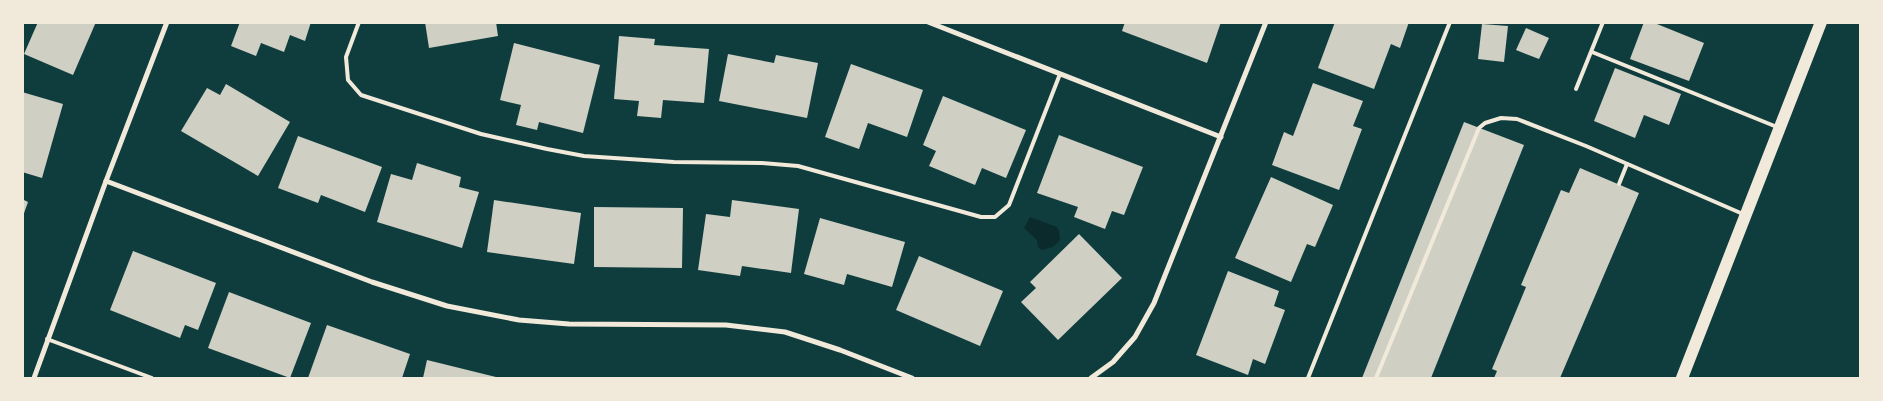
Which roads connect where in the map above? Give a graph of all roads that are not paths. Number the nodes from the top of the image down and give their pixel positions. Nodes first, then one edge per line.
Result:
1 (167, 22) edge
2 (359, 22) edge
3 (928, 22) edge
4 (1266, 22) edge
5 (1450, 22) edge
6 (1603, 22) edge
7 (1821, 22) edge
8 (1592, 52) junction
9 (1060, 74) junction
10 (1576, 89) dead end
11 (1779, 128) junction
12 (1221, 137) junction
13 (1627, 164) junction
14 (106, 181) junction
15 (1619, 184) dead end
16 (1745, 215) junction
17 (48, 339) junction
18 (34, 378) edge
19 (152, 378) edge
20 (912, 378) edge
21 (1092, 378) edge
22 (1308, 378) edge
23 (1376, 378) edge
24 (1682, 378) edge

1 - 14 street
2 - 9 lane
3 - 9 street
4 - 12 street
5 - 22 lane
6 - 8 lane
7 - 11 main road
8 - 10 lane
8 - 11 lane
9 - 12 street
11 - 16 main road
12 - 21 street
13 - 15 lane
13 - 16 lane
13 - 23 lane
14 - 17 street
14 - 20 street
16 - 24 main road
17 - 18 street
17 - 19 lane

